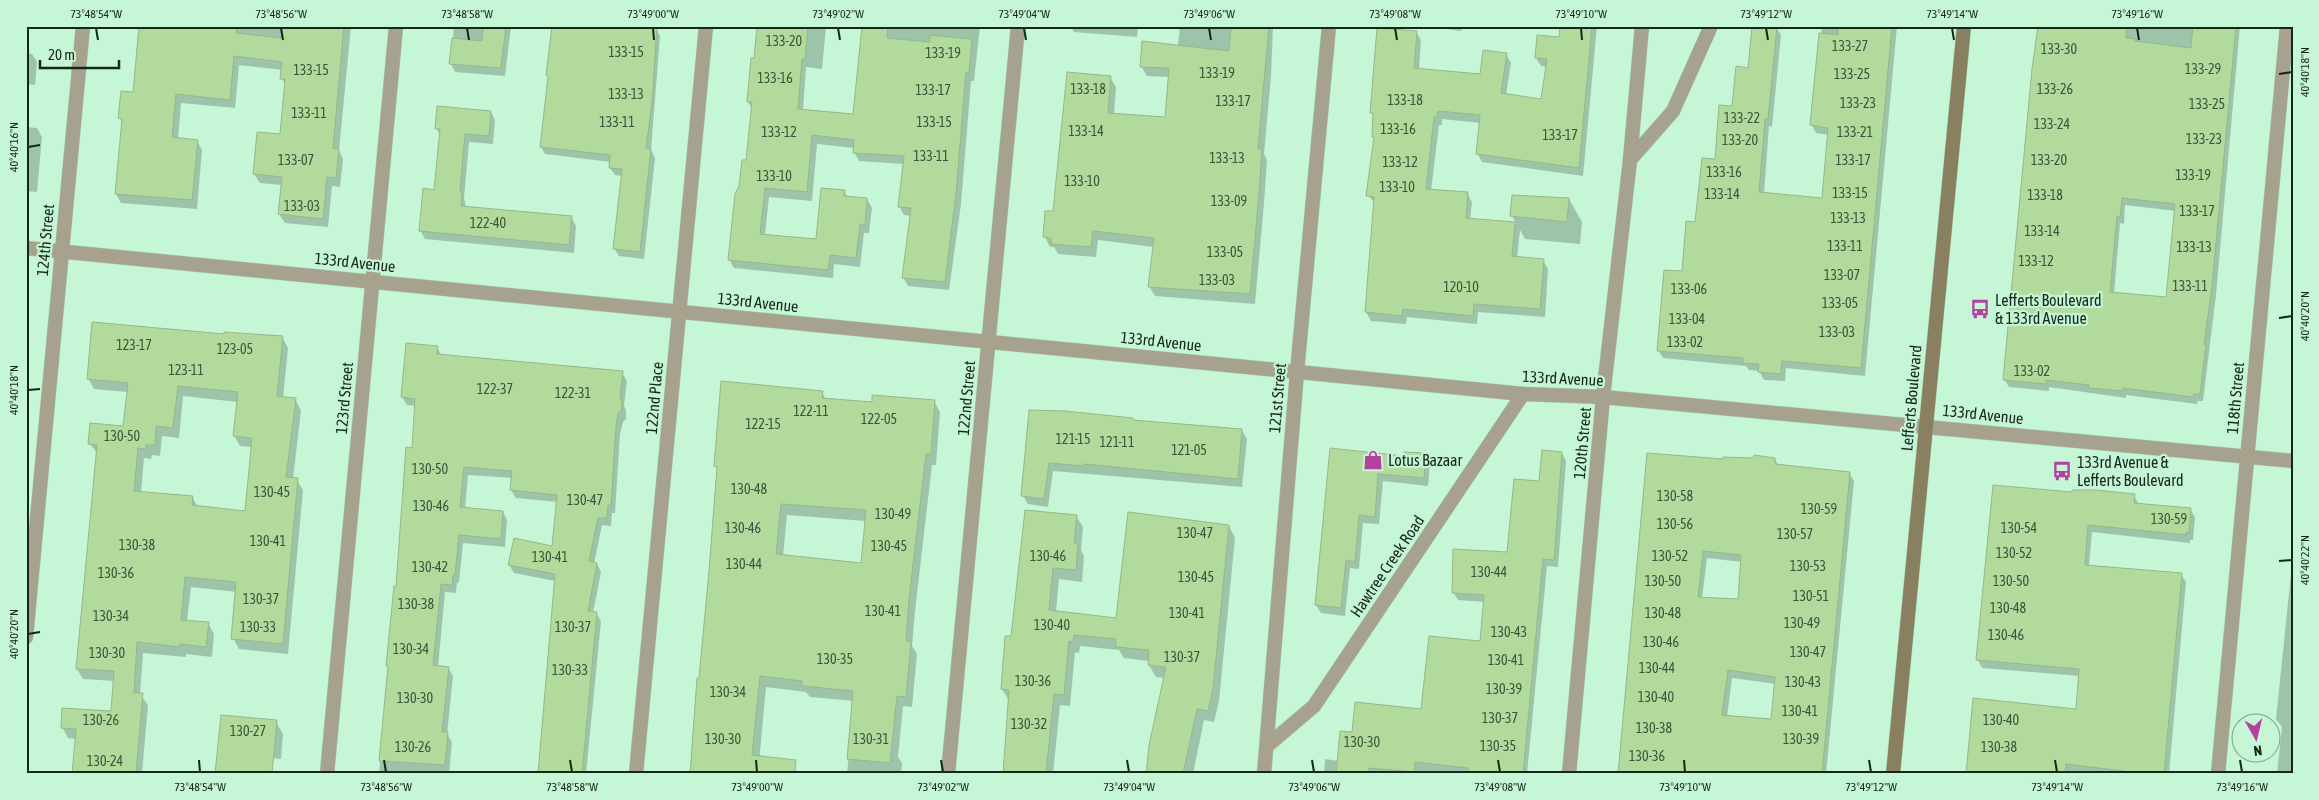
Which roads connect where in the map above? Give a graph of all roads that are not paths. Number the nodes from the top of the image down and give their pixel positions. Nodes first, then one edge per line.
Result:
1 (83, 26) edge
2 (396, 26) edge
3 (706, 26) edge
4 (1018, 26) edge
5 (1329, 26) edge
6 (1642, 26) edge
7 (1711, 26) edge
8 (1964, 26) edge
9 (2287, 26) edge
10 (1630, 160) junction
11 (26, 248) edge
12 (62, 251) junction
13 (373, 282) junction
14 (680, 312) junction
15 (989, 342) junction
16 (1297, 372) junction
17 (1523, 394) junction
18 (1603, 397) junction
19 (1926, 426) junction
20 (2247, 457) junction
21 (2293, 461) edge
22 (26, 637) edge
23 (1266, 746) junction
24 (327, 774) edge
25 (636, 774) edge
26 (948, 774) edge
27 (1264, 774) edge
28 (1569, 774) edge
29 (1893, 774) edge
30 (2218, 774) edge

1 - 12 street, 124th Street
2 - 13 street, 123rd Street
3 - 14 street, 122nd Place
4 - 15 street, 122nd Street
5 - 16 street, 121st Street
6 - 10 street, 120th Street
7 - 10 street
8 - 19 main road, Lefferts Boulevard
9 - 20 street, 118th Street
10 - 18 street, 120th Street
11 - 12 street, 133rd Avenue
12 - 13 street, 133rd Avenue
12 - 22 street, 124th Street
13 - 14 street, 133rd Avenue
13 - 24 street, 123rd Street
14 - 15 street, 133rd Avenue
14 - 25 street, 122nd Place
15 - 16 street, 133rd Avenue
15 - 26 street, 122nd Street
16 - 17 street, 133rd Avenue
16 - 23 street, 121st Street
17 - 18 street, 133rd Avenue
17 - 23 street, Hawtree Creek Road
18 - 19 street, 133rd Avenue
18 - 28 street, 120th Street
19 - 20 street, 133rd Avenue
19 - 29 main road, Lefferts Boulevard
20 - 21 street, 133rd Avenue
20 - 30 street, 118th Street
23 - 27 street, 121st Street

